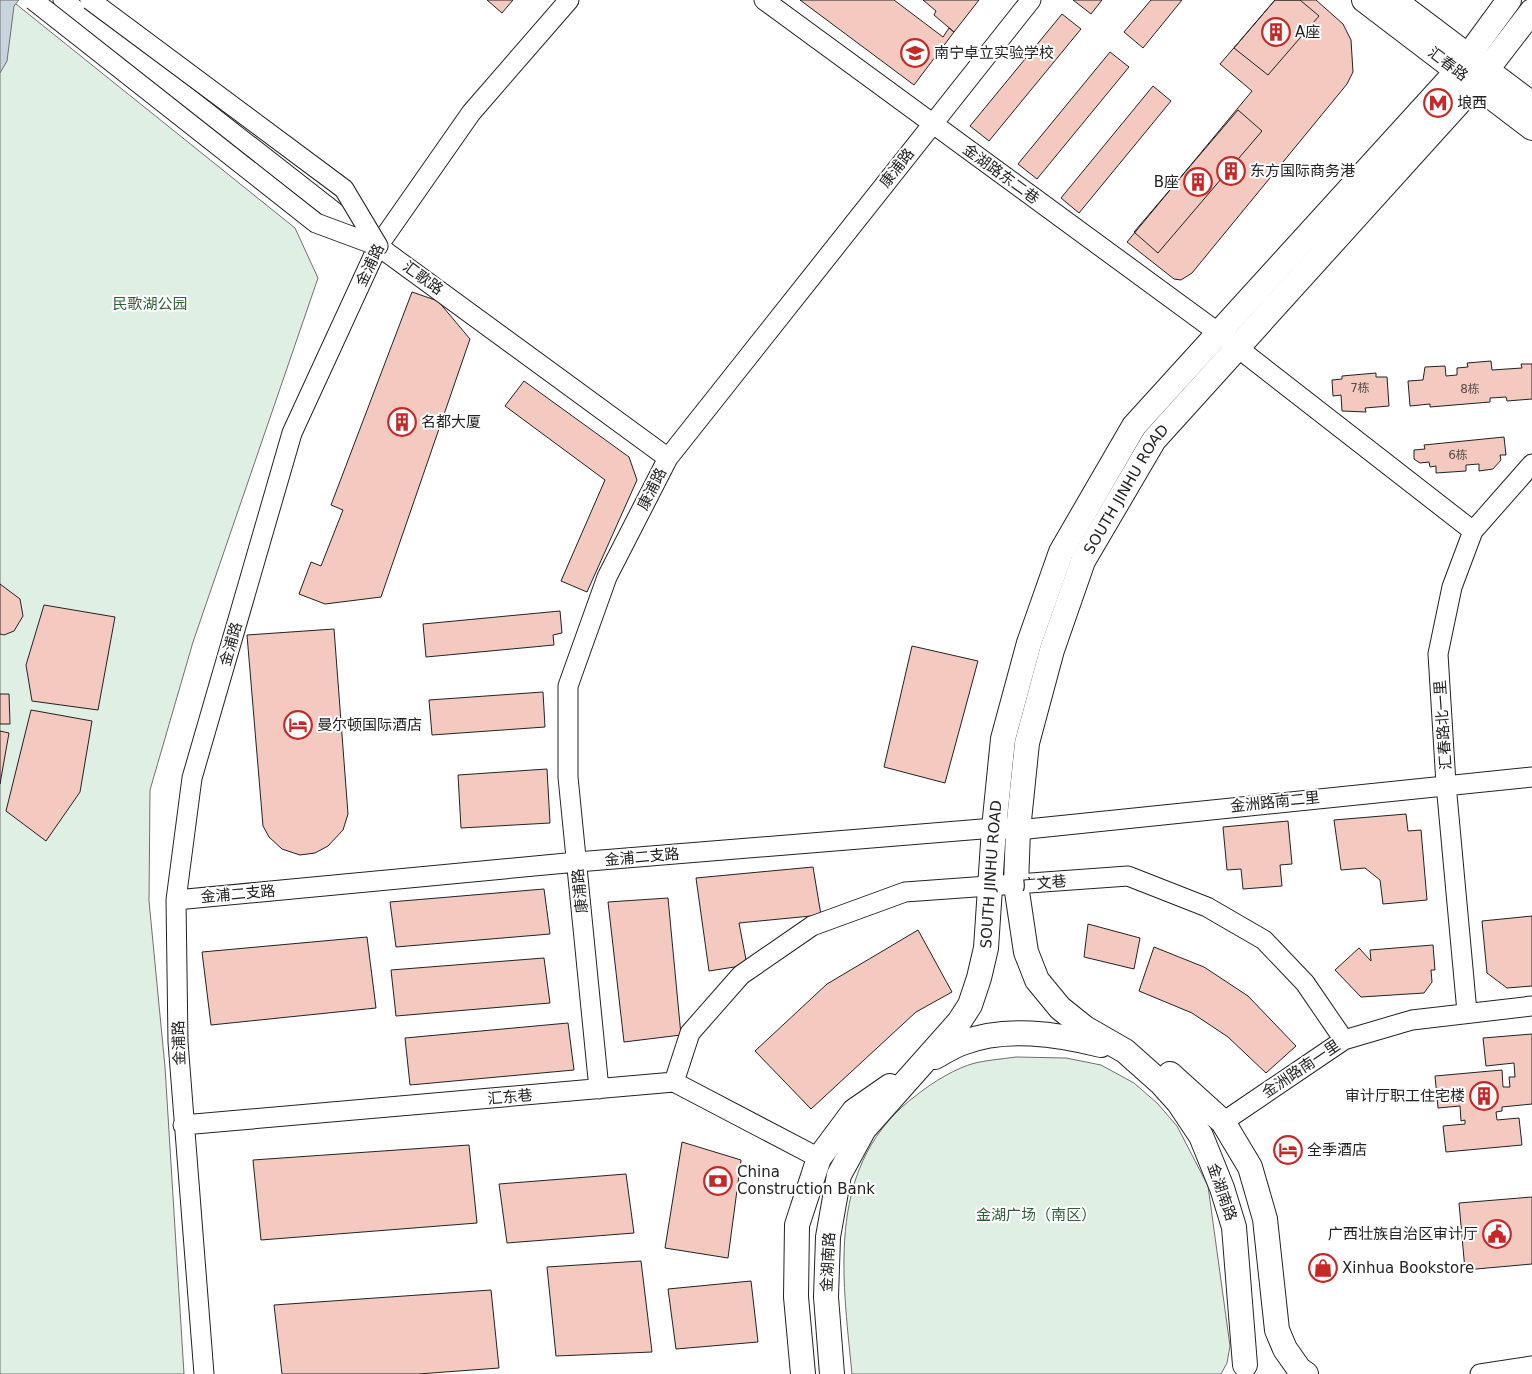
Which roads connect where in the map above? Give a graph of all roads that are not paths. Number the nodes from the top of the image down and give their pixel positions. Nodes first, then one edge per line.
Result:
1 (33, 0) edge
2 (63, 0) edge
3 (90, 0) edge
4 (569, 0) edge
5 (764, 0) edge
6 (1030, 0) edge
7 (1364, 0) edge
8 (1394, 0) edge
9 (1509, 0) edge
10 (1532, 11) edge
11 (1462, 63) junction
12 (1481, 78) junction
13 (1532, 104) edge
14 (932, 124) junction
15 (1532, 128) edge
16 (378, 246) junction
17 (1220, 334) junction
18 (1237, 350) junction
19 (668, 458) junction
20 (1532, 464) edge
21 (1473, 531) junction
22 (1532, 777) edge
23 (1446, 784) junction
24 (994, 828) junction
25 (1018, 830) junction
26 (577, 862) junction
27 (992, 885) junction
28 (1016, 885) junction
29 (176, 900) junction
30 (1532, 1006) edge
31 (1467, 1012) junction
32 (1344, 1040) junction
33 (1125, 1051) junction
34 (926, 1062) junction
35 (674, 1082) junction
36 (599, 1089) junction
37 (1223, 1122) junction
38 (183, 1126) junction
39 (819, 1158) junction
40 (1245, 1365) dead end
41 (1532, 1366) edge
42 (204, 1374) edge
43 (803, 1374) edge
44 (832, 1374) edge
45 (1306, 1374) edge
46 (1480, 1374) edge

1 - 16 street, bridge
2 - 16 street, 汇歌路
3 - 16 street, bridge
4 - 16 street, 金浦路
5 - 14 street, 金湖路东二巷
6 - 14 street, 康浦路
7 - 11 main road, 汇春路
8 - 11 main road, 汇春路
9 - 11 main road, SOUTH JINHU ROAD
10 - 12 main road, SOUTH JINHU ROAD
11 - 12 main road, 汇春路
11 - 17 main road, SOUTH JINHU ROAD
12 - 13 main road, 汇春路
12 - 15 main road, 汇春路
12 - 18 main road, SOUTH JINHU ROAD
14 - 17 street, 金湖路东二巷
14 - 19 street, 康浦路
16 - 19 street, 汇歌路
16 - 29 street, 金浦路
17 - 18 street, 金湖路东二巷
17 - 24 main road, SOUTH JINHU ROAD
18 - 21 street, 金湖路东二巷
18 - 25 main road, SOUTH JINHU ROAD
19 - 26 street, 康浦路
20 - 21 street, 汇春路北一里
21 - 23 street, 汇春路北一里
22 - 23 street, 金洲路南二里
23 - 25 street, 金洲路南二里
23 - 31 street, 汇春路北一里
24 - 25 street, 金浦二支路
24 - 26 street, 金浦二支路
24 - 27 main road, SOUTH JINHU ROAD
25 - 28 main road, SOUTH JINHU ROAD
26 - 29 street, 金浦二支路
26 - 36 street, 康浦路
27 - 28 street, 广文巷
27 - 34 main road, SOUTH JINHU ROAD
27 - 35 street, 广文巷
28 - 32 street, 广文巷
28 - 33 main road, SOUTH JINHU ROAD
29 - 38 street, 金浦路
30 - 31 street, 金洲路南一里
31 - 32 street, 金洲路南一里
32 - 37 street, 金洲路南一里
33 - 34 main road
33 - 37 main road
33 - 40 main road, 金湖南路
34 - 39 main road
34 - 44 main road, 金湖南路
35 - 36 street, 汇东巷
35 - 39 street
36 - 38 street, 汇东巷
37 - 45 main road
38 - 42 street, 金浦路
39 - 43 main road
41 - 46 street

